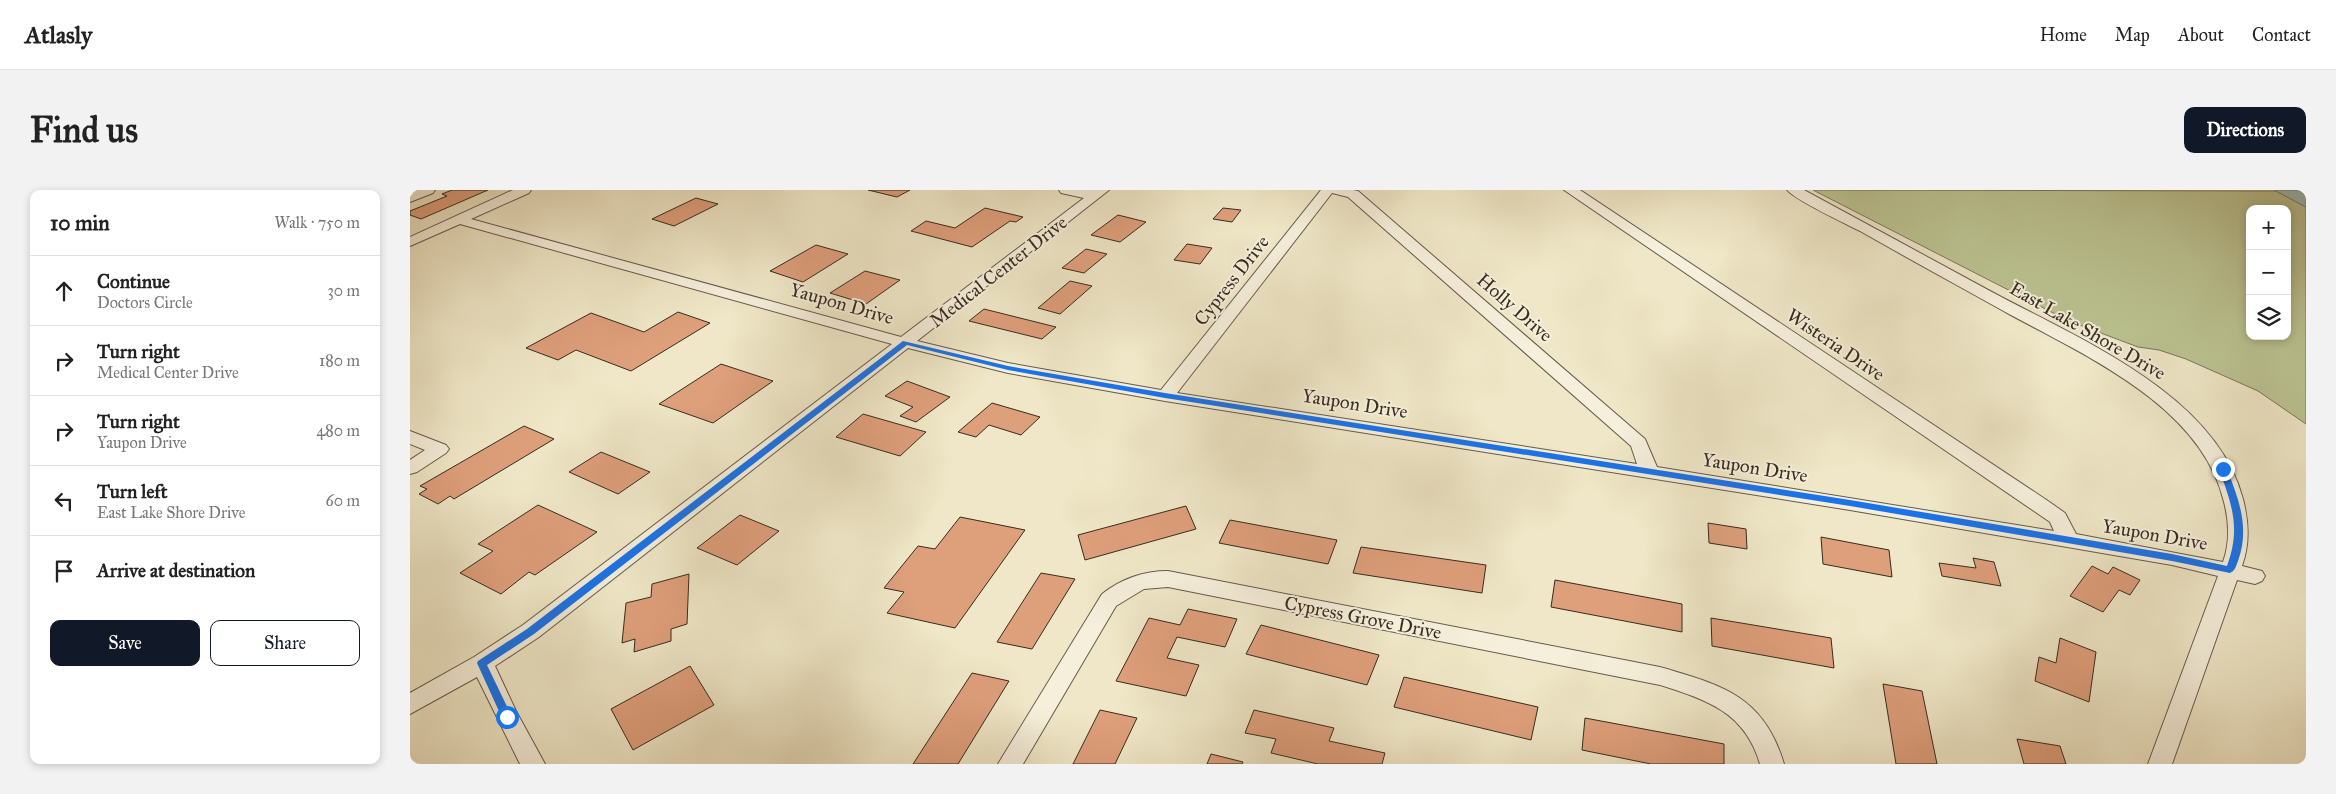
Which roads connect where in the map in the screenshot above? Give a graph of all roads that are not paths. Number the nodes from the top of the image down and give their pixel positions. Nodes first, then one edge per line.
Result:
1 (428, 190) edge
2 (524, 190) edge
3 (1066, 190) edge
4 (1328, 190) edge
5 (1336, 190) edge
6 (1571, 190) edge
7 (1794, 190) edge
8 (1098, 193) edge
9 (410, 198) edge
10 (459, 220) junction
11 (410, 242) edge
12 (906, 343) junction
13 (1165, 396) junction
14 (410, 437) edge
15 (410, 468) edge
16 (1650, 473) junction
17 (2069, 540) junction
18 (2230, 570) junction
19 (2256, 576) dead end
20 (482, 663) junction
21 (410, 704) edge
22 (533, 764) edge
23 (1010, 764) edge
24 (1772, 764) edge
25 (2160, 764) edge

1 - 9 street
2 - 10 street
3 - 8 street
4 - 13 street, Cypress Drive
5 - 16 street, Holly Drive
6 - 17 street, Wisteria Drive
7 - 18 street, East Lake Shore Drive
8 - 12 street, Medical Center Drive
10 - 11 street
10 - 12 street, Yaupon Drive
12 - 13 street, Yaupon Drive
12 - 20 street, Medical Center Drive
13 - 16 street, Yaupon Drive
14 - 15 street
16 - 17 street, Yaupon Drive
17 - 18 street, Yaupon Drive
18 - 19 street, Yaupon Drive
18 - 25 street, East Lake Shore Drive
20 - 21 street, Medical Center Drive
20 - 22 street
23 - 24 street, Cypress Grove Drive

